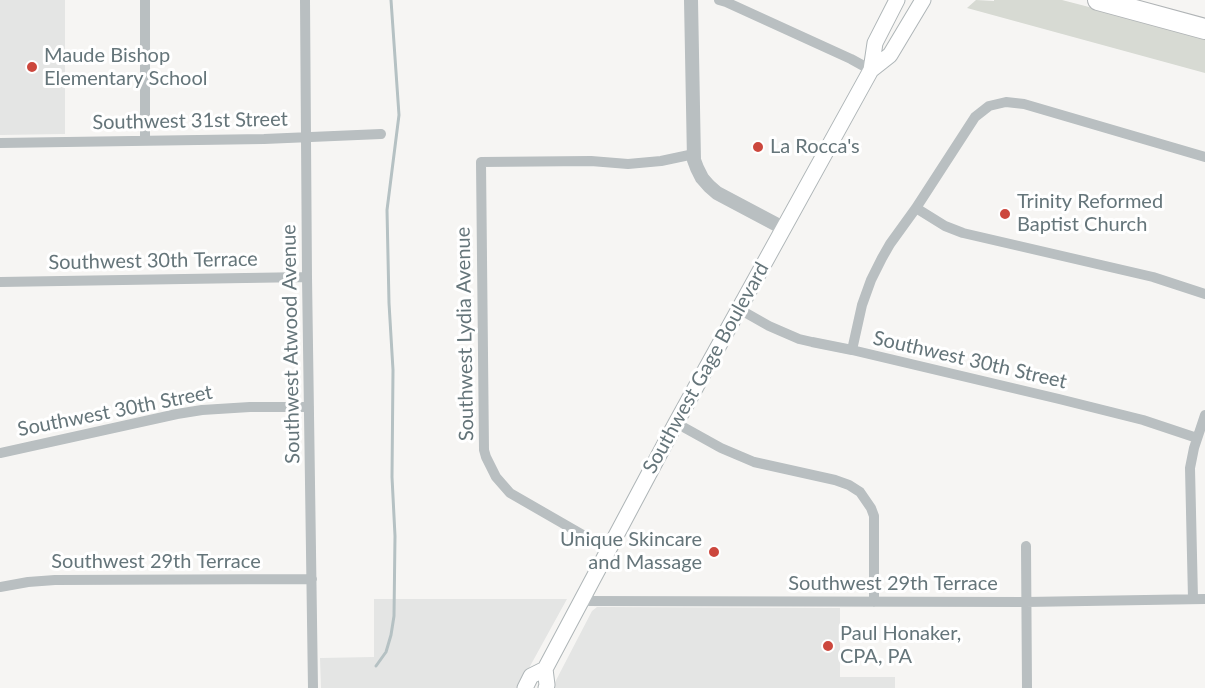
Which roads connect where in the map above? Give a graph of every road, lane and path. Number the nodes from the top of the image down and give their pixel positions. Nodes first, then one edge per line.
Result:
1 (145, 0) edge
2 (305, 0) edge
3 (692, 0) edge
4 (719, 0) edge
5 (897, 0) edge
6 (923, 0) edge
7 (1098, 0) edge
8 (1205, 29) edge
9 (871, 70) junction
10 (381, 134) dead end
11 (307, 137) junction
12 (145, 140) junction
13 (0, 142) edge
14 (694, 154) junction
15 (1205, 157) edge
16 (916, 208) junction
17 (783, 228) junction
18 (307, 277) junction
19 (0, 282) edge
20 (1205, 294) edge
21 (739, 309) junction
22 (852, 350) junction
23 (309, 407) junction
24 (1205, 415) edge
25 (676, 423) junction
26 (1197, 438) junction
27 (0, 453) edge
28 (1026, 546) dead end
29 (609, 550) junction
30 (312, 579) junction
31 (0, 587) edge
32 (1193, 599) junction
33 (1205, 599) edge
34 (582, 601) junction
35 (874, 602) junction
36 (1026, 602) junction
37 (545, 669) junction
38 (313, 688) edge
39 (525, 688) edge
40 (546, 688) edge
41 (1027, 688) edge

1 - 12 street
2 - 11 street, Southwest Atwood Avenue
3 - 14 street
4 - 9 street
5 - 9 main road, Southwest Gage Boulevard
6 - 9 main road, Southwest Gage Boulevard
7 - 8 highway
9 - 17 main road, Southwest Gage Boulevard
10 - 11 street, Southwest 31st Street
11 - 12 street, Southwest 31st Street
11 - 18 street, Southwest Atwood Avenue
12 - 13 street, Southwest 31st Street
14 - 17 street
14 - 29 street, Southwest Lydia Avenue
15 - 16 street
16 - 20 street
16 - 22 street
17 - 21 main road, Southwest Gage Boulevard
18 - 19 street, Southwest 30th Terrace
18 - 23 street, Southwest Atwood Avenue
21 - 22 street, Southwest 30th Street
21 - 25 main road, Southwest Gage Boulevard
22 - 26 street, Southwest 30th Street
23 - 27 street, Southwest 30th Street
23 - 30 street, Southwest Atwood Avenue
24 - 26 street
25 - 29 main road, Southwest Gage Boulevard
25 - 35 street
26 - 32 street
28 - 36 street
29 - 34 main road, Southwest Gage Boulevard
30 - 31 street, Southwest 29th Terrace
30 - 38 street, Southwest Atwood Avenue
32 - 33 street, Southwest 29th Terrace
32 - 36 street, Southwest 29th Terrace
34 - 35 street, Southwest 29th Terrace
34 - 37 main road, Southwest Gage Boulevard
35 - 36 street, Southwest 29th Terrace
36 - 41 street
37 - 39 main road, Southwest Gage Boulevard
37 - 40 main road

